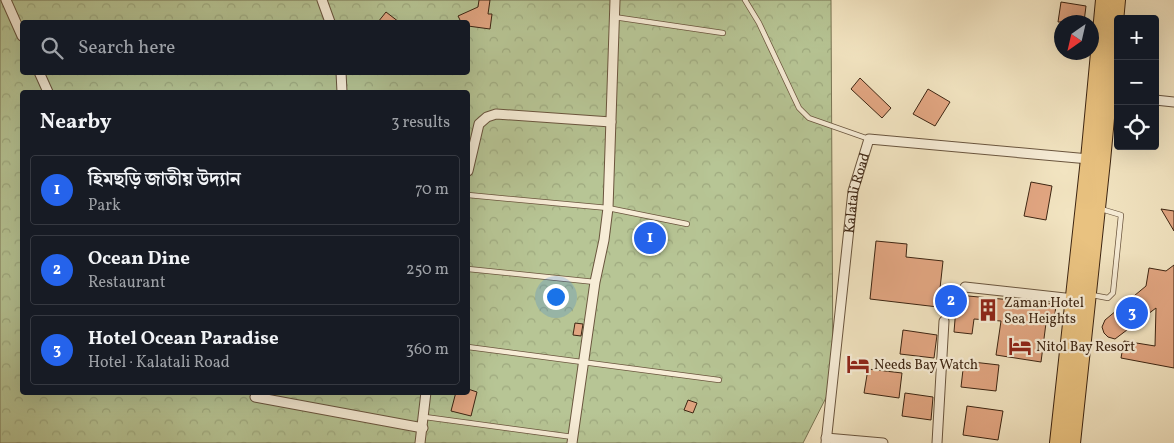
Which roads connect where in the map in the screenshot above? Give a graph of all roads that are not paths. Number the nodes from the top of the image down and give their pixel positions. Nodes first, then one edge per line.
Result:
1 (6, 0) edge
2 (322, 0) edge
3 (615, 0) edge
4 (745, 0) edge
5 (1104, 0) edge
6 (1117, 0) edge
7 (614, 16) junction
8 (329, 20) edge
9 (20, 32) edge
10 (723, 32) dead end
11 (40, 75) edge
12 (341, 75) edge
13 (47, 90) edge
14 (342, 90) edge
15 (1113, 96) edge
16 (1159, 100) edge
17 (1174, 102) edge
18 (611, 122) junction
19 (869, 139) junction
20 (1089, 159) junction
21 (470, 162) edge
22 (470, 195) edge
23 (608, 208) junction
24 (1097, 208) junction
25 (687, 224) dead end
26 (470, 268) edge
27 (595, 282) junction
28 (965, 287) dead end
29 (1080, 297) junction
30 (944, 321) dead end
31 (470, 348) edge
32 (583, 362) junction
33 (719, 380) dead end
34 (426, 395) edge
35 (255, 397) dead end
36 (424, 417) junction
37 (423, 428) junction
38 (572, 440) edge
39 (826, 440) edge
40 (420, 443) edge
41 (883, 443) edge
42 (937, 443) edge
43 (1058, 443) edge
44 (1072, 443) edge

1 - 9 street
2 - 8 street
3 - 7 street
4 - 19 lane
5 - 20 highway
6 - 15 highway
7 - 10 lane
7 - 18 street
11 - 13 street
12 - 14 street
15 - 24 highway
16 - 17 street
18 - 21 street
18 - 23 street
19 - 20 street, Kalatali Road
19 - 39 street, Kalatali Road
20 - 29 highway
22 - 23 lane
23 - 25 lane
23 - 27 street
24 - 29 highway
24 - 29 lane
26 - 27 lane
27 - 32 street
28 - 29 street
29 - 43 highway
29 - 44 highway
30 - 42 street
31 - 32 lane
32 - 33 lane
32 - 38 street
34 - 36 street
35 - 37 street
36 - 37 street
36 - 38 lane
37 - 40 street
39 - 41 street

